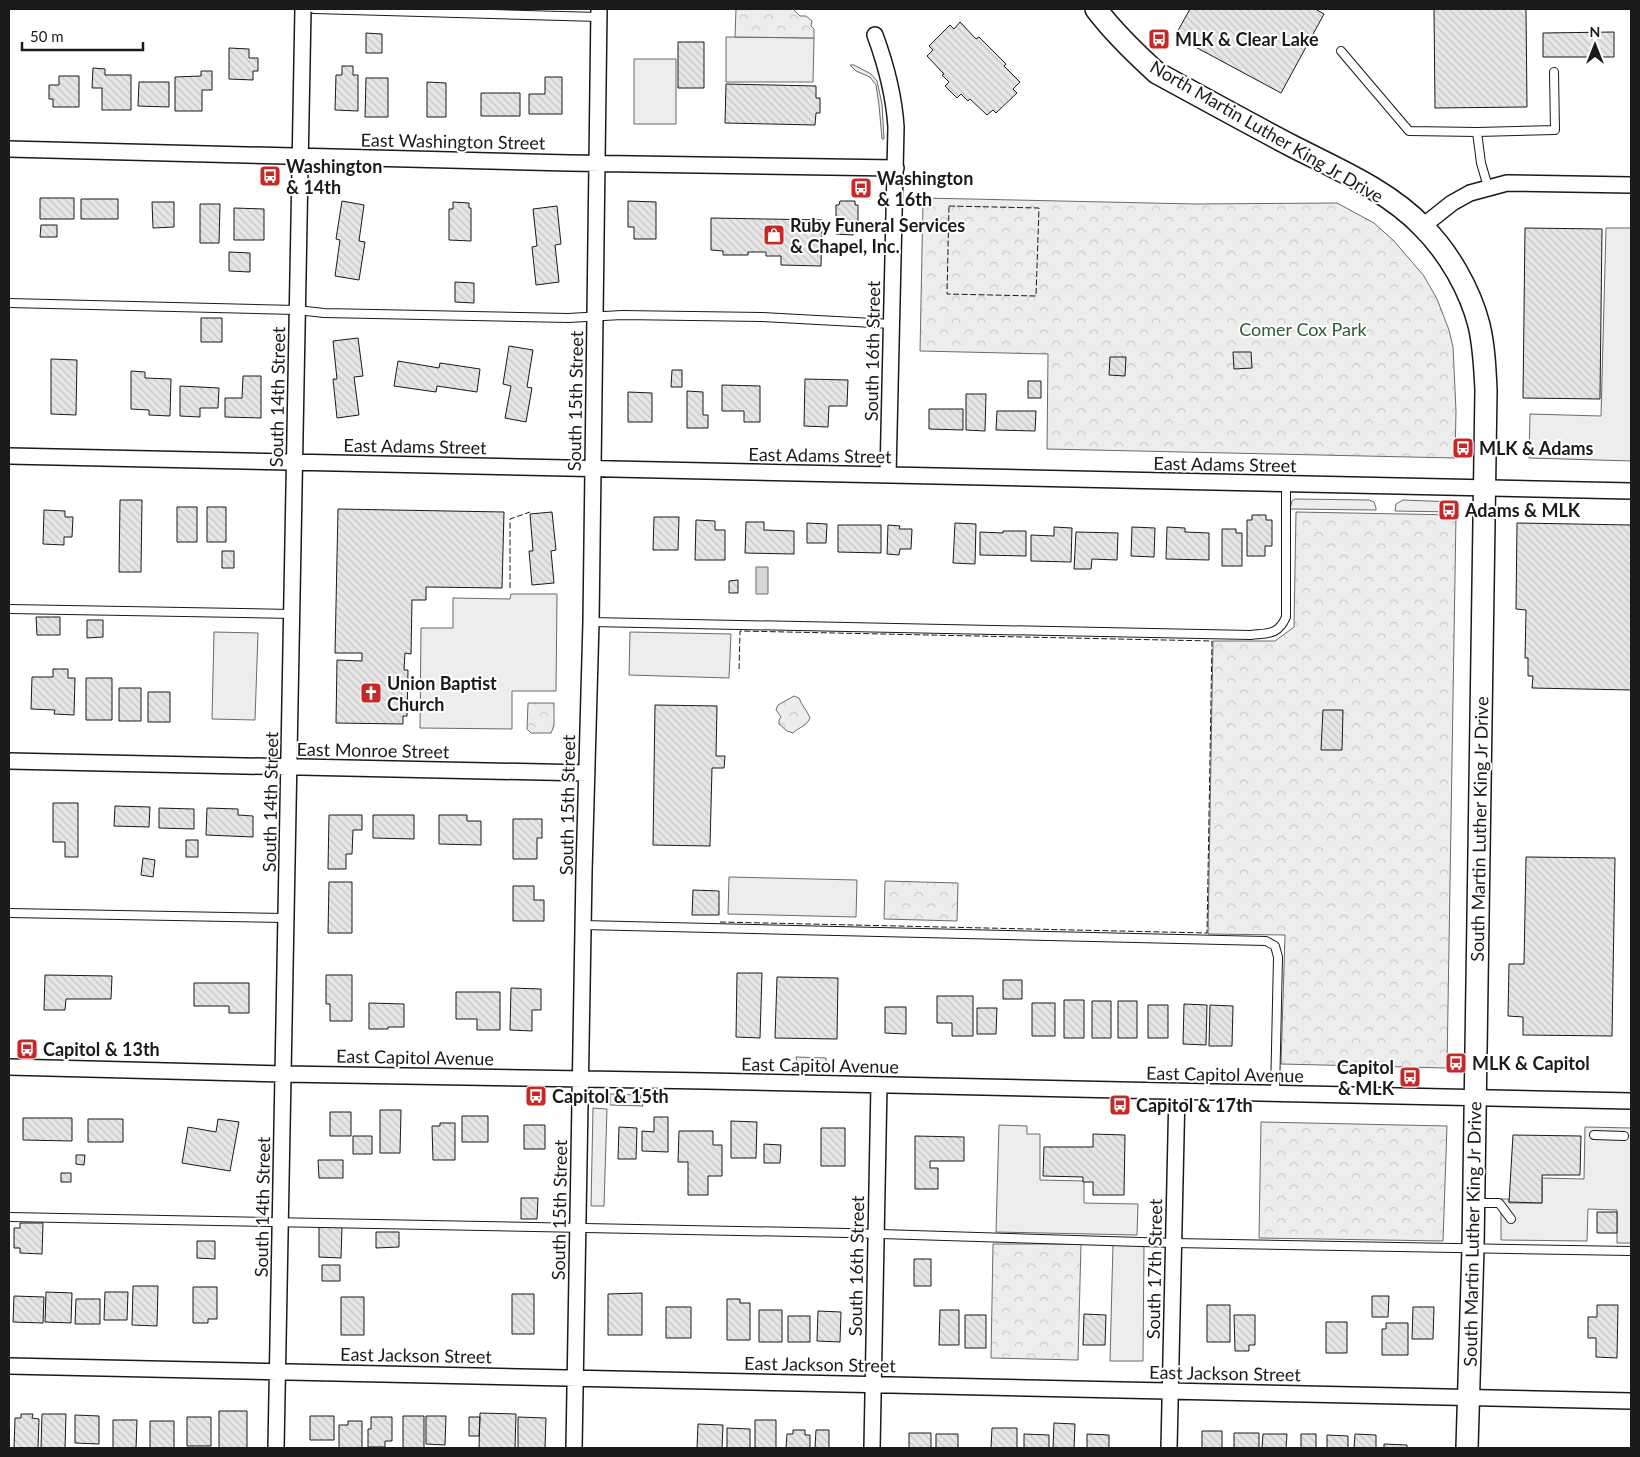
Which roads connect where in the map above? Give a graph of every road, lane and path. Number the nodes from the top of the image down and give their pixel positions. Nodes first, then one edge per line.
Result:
1 (303, 9) edge
2 (314, 9) edge
3 (1096, 9) edge
4 (599, 13) edge
5 (875, 35) dead end
6 (1341, 51) dead end
7 (1554, 72) dead end
8 (1477, 132) junction
9 (9, 149) edge
10 (300, 156) junction
11 (597, 163) junction
12 (896, 168) junction
13 (1631, 185) edge
14 (1488, 187) junction
15 (1423, 226) junction
16 (9, 303) edge
17 (297, 310) junction
18 (595, 316) junction
19 (892, 324) junction
20 (9, 456) edge
21 (294, 463) junction
22 (593, 469) junction
23 (888, 475) junction
24 (1286, 484) junction
25 (1485, 488) junction
26 (1631, 491) edge
27 (9, 609) edge
28 (292, 614) junction
29 (591, 622) junction
30 (9, 761) edge
31 (290, 767) junction
32 (587, 773) junction
33 (9, 913) edge
34 (286, 918) junction
35 (583, 925) junction
36 (9, 1067) edge
37 (284, 1074) junction
38 (581, 1079) junction
39 (879, 1085) junction
40 (1177, 1091) junction
41 (1275, 1094) junction
42 (1474, 1098) junction
43 (1631, 1101) edge
44 (1594, 1135) dead end
45 (1624, 1136) dead end
46 (1473, 1203) junction
47 (9, 1218) edge
48 (1511, 1219) dead end
49 (280, 1223) junction
50 (578, 1228) junction
51 (875, 1235) junction
52 (1174, 1243) junction
53 (1473, 1248) junction
54 (1631, 1251) edge
55 (9, 1366) edge
56 (278, 1371) junction
57 (575, 1378) junction
58 (873, 1384) junction
59 (1170, 1391) junction
60 (1468, 1397) junction
61 (1631, 1401) edge
62 (276, 1448) edge
63 (574, 1448) edge
64 (872, 1448) edge
65 (1169, 1448) edge
66 (1467, 1448) edge

1 - 10 street, South 14th Street
2 - 4 lane
3 - 15 street, North Martin Luther King Jr Drive
4 - 11 street, South 15th Street
5 - 12 street, South 16th Street
6 - 8 lane
7 - 8 lane
8 - 14 lane
9 - 10 street, East Washington Street
10 - 11 street, East Washington Street
10 - 17 street, South 14th Street
11 - 12 street, East Washington Street
11 - 18 street, South 15th Street
12 - 19 street, South 16th Street
13 - 14 street
14 - 15 street
15 - 25 street, South Martin Luther King Jr Drive
16 - 17 lane
17 - 18 lane
17 - 21 street, South 14th Street
18 - 19 lane
18 - 22 street, South 15th Street
19 - 23 street, South 16th Street
20 - 21 street, East Adams Street
21 - 22 street, East Adams Street
21 - 28 street, South 14th Street
22 - 23 street, East Adams Street
22 - 29 street, South 15th Street
23 - 24 street, East Adams Street
24 - 25 street, East Adams Street
24 - 29 lane
25 - 26 street, East Adams Street
25 - 42 street, South Martin Luther King Jr Drive
27 - 28 lane
28 - 31 street, South 14th Street
29 - 32 street, South 15th Street
30 - 31 street, East Monroe Street
31 - 32 street, East Monroe Street
31 - 34 street, South 14th Street
32 - 35 street, South 15th Street
33 - 34 lane
34 - 37 street, South 14th Street
35 - 38 street, South 15th Street
35 - 41 lane
36 - 37 street, East Capitol Avenue
37 - 38 street, East Capitol Avenue
37 - 49 street, South 14th Street
38 - 39 street, East Capitol Avenue
38 - 50 street, South 15th Street
39 - 40 street, East Capitol Avenue
39 - 51 street, South 16th Street
40 - 41 street, East Capitol Avenue
40 - 52 street, South 17th Street
41 - 42 street, East Capitol Avenue
42 - 43 street, East Capitol Avenue
42 - 46 street, South Martin Luther King Jr Drive
44 - 45 lane
46 - 48 lane
46 - 53 street, South Martin Luther King Jr Drive
47 - 49 lane
49 - 50 lane
49 - 56 street, South 14th Street
50 - 51 lane
50 - 57 street, South 15th Street
51 - 52 lane
51 - 58 street, South 16th Street
52 - 53 lane
52 - 59 street, South 17th Street
53 - 54 lane
53 - 60 street, South Martin Luther King Jr Drive
55 - 56 street, East Jackson Street
56 - 57 street, East Jackson Street
56 - 62 street, South 14th Street
57 - 58 street, East Jackson Street
57 - 63 street, South 15th Street
58 - 59 street, East Jackson Street
58 - 64 street, South 16th Street
59 - 60 street, East Jackson Street
59 - 65 street, South 17th Street
60 - 61 street, East Jackson Street
60 - 66 street, South Martin Luther King Jr Drive

